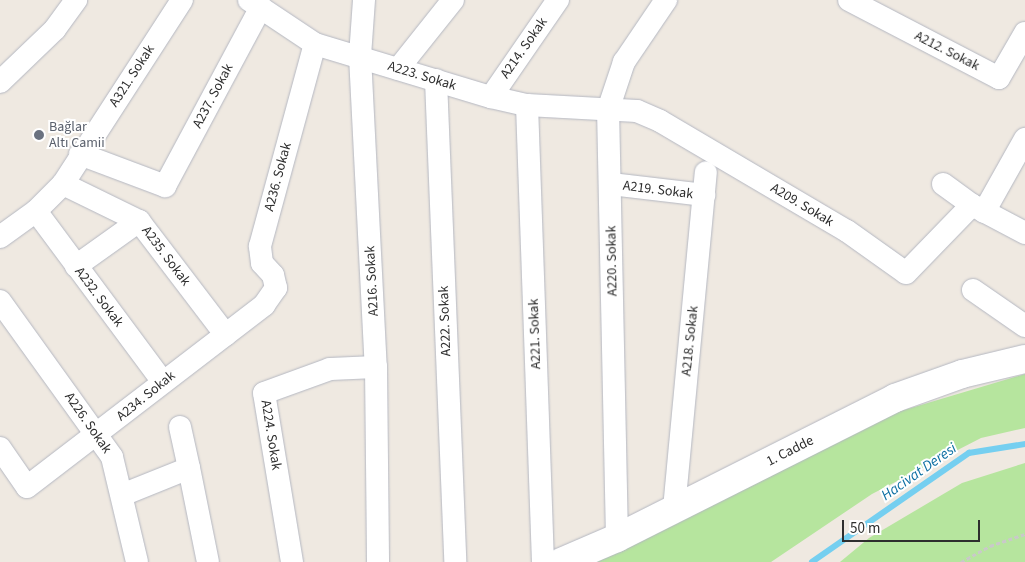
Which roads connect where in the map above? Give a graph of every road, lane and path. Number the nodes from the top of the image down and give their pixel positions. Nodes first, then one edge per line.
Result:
1 (76, 0) edge
2 (182, 0) edge
3 (364, 0) edge
4 (454, 0) edge
5 (558, 0) edge
6 (849, 0) edge
7 (255, 3) edge
8 (655, 4) edge
9 (1025, 33) edge
10 (316, 44) junction
11 (360, 56) junction
12 (398, 69) junction
13 (436, 80) junction
14 (0, 82) edge
15 (491, 97) junction
16 (527, 106) junction
17 (608, 110) junction
18 (1025, 139) edge
19 (80, 154) junction
20 (706, 173) dead end
21 (63, 184) junction
22 (611, 184) junction
23 (943, 184) dead end
24 (704, 196) junction
25 (978, 208) junction
26 (36, 212) junction
27 (139, 221) junction
28 (1025, 233) edge
29 (0, 237) edge
30 (76, 266) junction
31 (973, 290) dead end
32 (0, 301) edge
33 (264, 305) joint
34 (1025, 326) edge
35 (226, 335) junction
36 (1025, 358) edge
37 (376, 367) junction
38 (162, 382) junction
39 (180, 427) dead end
40 (98, 434) junction
41 (0, 448) edge
42 (189, 468) junction
43 (122, 495) junction
44 (674, 509) junction
45 (1025, 534) edge
46 (617, 538) junction
47 (137, 562) edge
48 (208, 562) edge
49 (292, 562) edge
50 (378, 562) edge
51 (455, 562) edge
52 (543, 562) edge
53 (561, 562) edge
54 (961, 562) edge

1 - 14 street
2 - 19 street, A321. Sokak
3 - 11 street, A216. Sokak
4 - 12 street
5 - 15 street, A214. Sokak
6 - 9 street, A212. Sokak
7 - 10 street, A223. Sokak
7 - 19 street, A237. Sokak
8 - 17 street, A220. Sokak
10 - 11 street, A223. Sokak
10 - 33 street, A236. Sokak
11 - 12 street, A223. Sokak
11 - 37 street, A216. Sokak
12 - 13 street, A223. Sokak
13 - 15 street, A223. Sokak
13 - 51 street, A222. Sokak
15 - 16 street, A223. Sokak
16 - 17 street, A223. Sokak
16 - 52 street, A221. Sokak
17 - 22 street, A220. Sokak
17 - 25 street, A209. Sokak
18 - 25 street
19 - 21 street, A321. Sokak
20 - 24 street, A218. Sokak
21 - 26 street, A321. Sokak
21 - 27 street, A235. Sokak
22 - 24 street, A219. Sokak
22 - 46 street, A220. Sokak
23 - 25 street
24 - 44 street, A218. Sokak
25 - 28 street
26 - 29 street, A321. Sokak
26 - 30 street, A232. Sokak
27 - 30 street
27 - 35 street, A235. Sokak
30 - 38 street, A232. Sokak
31 - 34 street
32 - 40 street, A226. Sokak
33 - 35 street, A234. Sokak
35 - 38 street, A234. Sokak
36 - 44 main road, 1. Cadde
37 - 49 street, A224. Sokak
37 - 50 street, A216. Sokak
38 - 40 street, A234. Sokak
39 - 42 street
40 - 41 street, A234. Sokak
40 - 43 street, A226. Sokak
42 - 43 street
42 - 48 street
43 - 47 street, A226. Sokak
44 - 46 main road, 1. Cadde
45 - 54 path
46 - 53 main road, 1. Cadde

